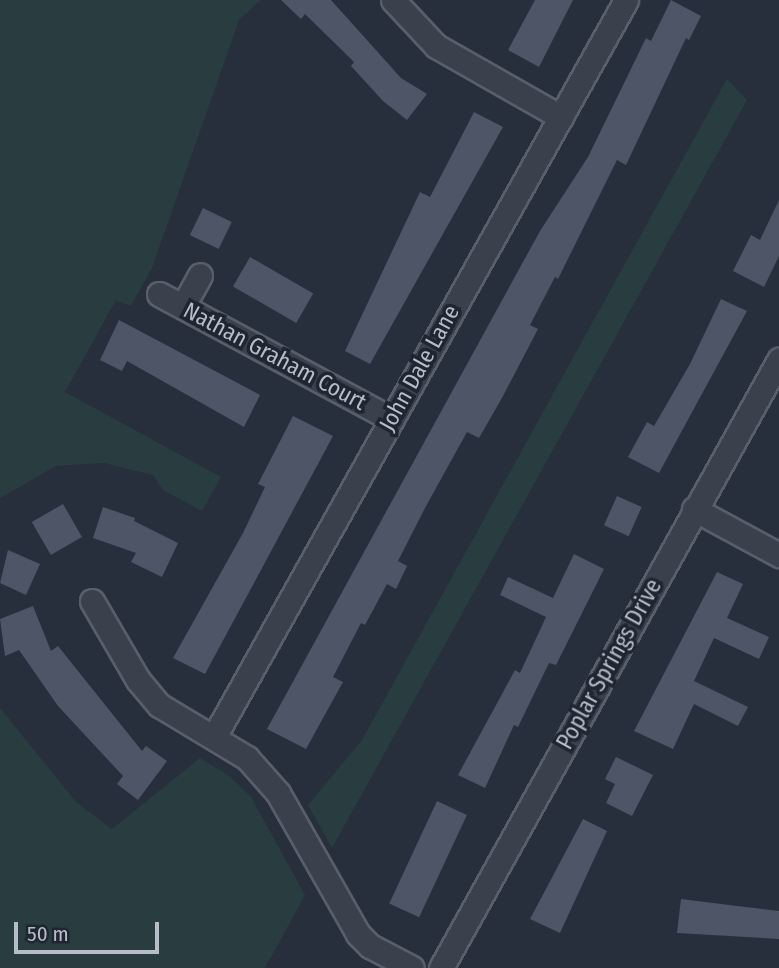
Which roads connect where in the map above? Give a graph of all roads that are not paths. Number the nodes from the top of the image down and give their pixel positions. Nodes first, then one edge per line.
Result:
1 (393, 0) edge
2 (626, 0) edge
3 (561, 117) junction
4 (200, 275) dead end
5 (159, 294) dead end
6 (183, 306) junction
7 (779, 360) edge
8 (391, 419) junction
9 (694, 509) junction
10 (779, 555) edge
11 (92, 601) dead end
12 (214, 737) junction
13 (412, 968) edge
14 (441, 968) edge

1 - 3 street
2 - 3 street, John Dale Lane
3 - 8 street, John Dale Lane
4 - 6 street
5 - 6 street, Nathan Graham Court
6 - 8 street, Nathan Graham Court
7 - 9 street, Poplar Springs Drive
8 - 12 street, John Dale Lane
9 - 10 street
9 - 14 street, Poplar Springs Drive
11 - 12 street
12 - 13 street

